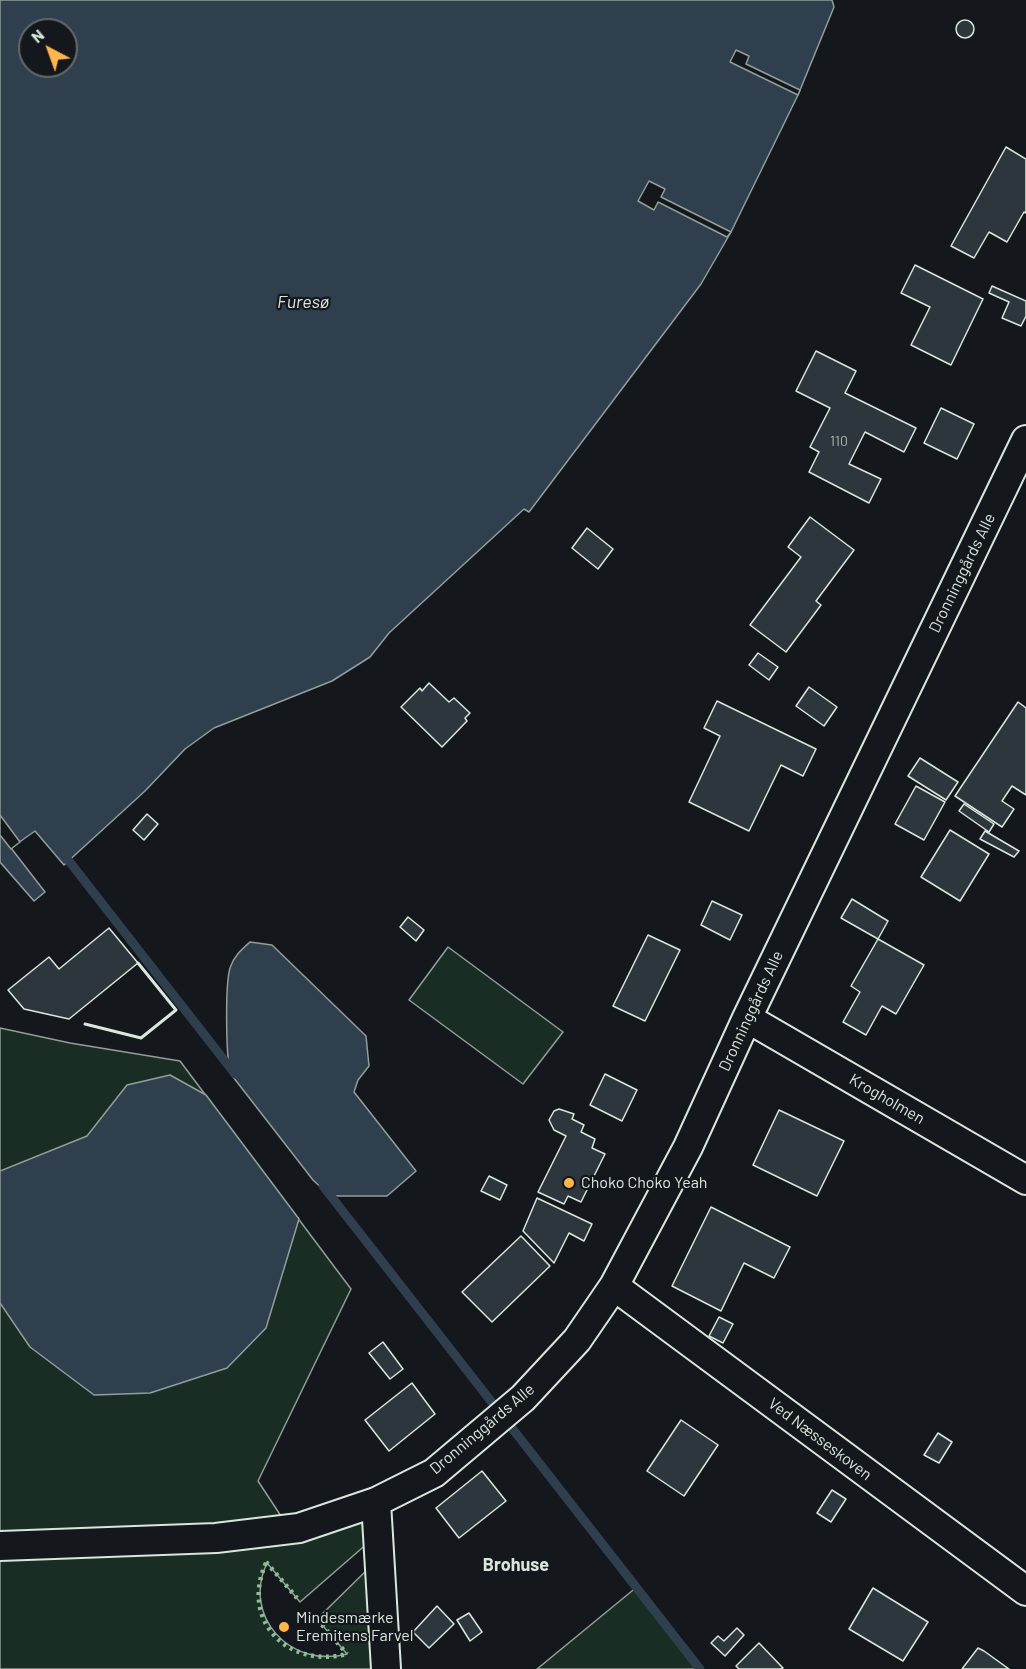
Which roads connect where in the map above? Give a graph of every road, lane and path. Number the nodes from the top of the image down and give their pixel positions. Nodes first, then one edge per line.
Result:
1 (1026, 440) edge
2 (747, 1018) junction
3 (1026, 1180) edge
4 (614, 1286) junction
5 (376, 1502) junction
6 (0, 1546) edge
7 (1026, 1591) edge
8 (386, 1669) edge

1 - 2 street, Dronninggårds Alle
2 - 3 street, Krogholmen
2 - 4 street, Dronninggårds Alle
4 - 5 street, Dronninggårds Alle
4 - 7 street, Ved Næsseskoven
5 - 6 street, Dronninggårds Alle
5 - 8 street

